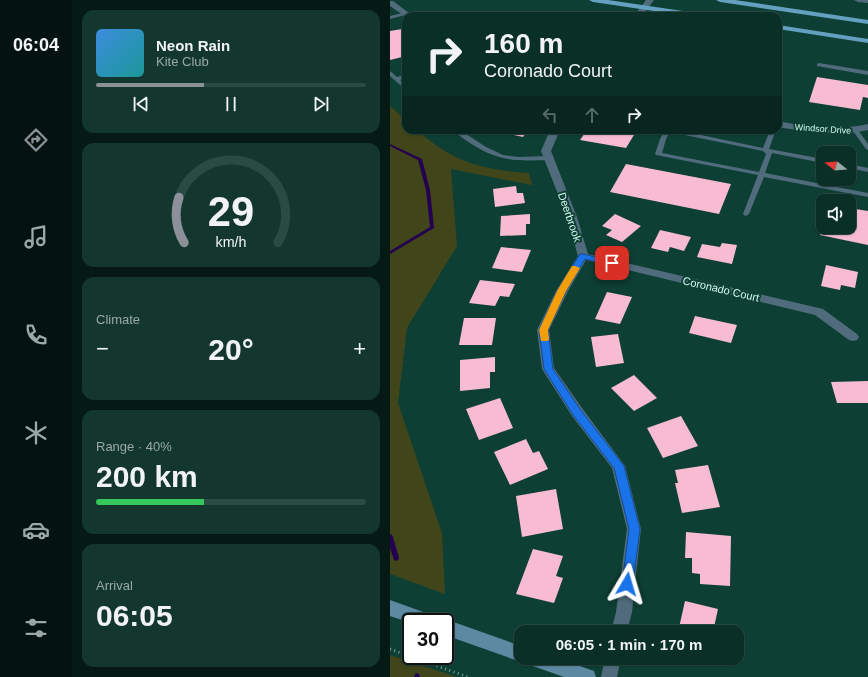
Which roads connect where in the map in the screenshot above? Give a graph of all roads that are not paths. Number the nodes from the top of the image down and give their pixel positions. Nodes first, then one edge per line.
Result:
1 (593, 0) edge
2 (650, 0) edge
3 (720, 0) edge
4 (858, 0) edge
5 (868, 1) edge
6 (390, 2) edge
7 (645, 7) junction
8 (404, 12) edge
9 (641, 12) edge
10 (677, 12) edge
11 (402, 16) edge
12 (390, 18) edge
13 (868, 22) edge
14 (782, 28) edge
15 (868, 41) edge
16 (819, 65) dead end
17 (390, 73) edge
18 (868, 73) edge
19 (402, 77) edge
20 (396, 79) junction
21 (402, 84) edge
22 (782, 125) edge
23 (868, 127) edge
24 (856, 131) junction
25 (461, 134) edge
26 (553, 134) edge
27 (666, 134) edge
28 (687, 134) edge
29 (771, 134) edge
30 (868, 148) edge
31 (765, 150) junction
32 (548, 158) junction
33 (816, 160) edge
34 (856, 167) edge
35 (868, 170) edge
36 (762, 174) junction
37 (868, 195) edge
38 (746, 214) dead end
39 (583, 256) junction
40 (853, 337) dead end
41 (390, 608) edge
42 (405, 613) edge
43 (621, 625) edge
44 (454, 630) edge
45 (514, 652) edge
46 (554, 665) edge
47 (611, 665) edge
48 (588, 677) edge
49 (608, 677) edge

1 - 7 main road
2 - 7 street
3 - 13 main road
4 - 5 street
6 - 8 street
7 - 9 street
7 - 10 main road
11 - 12 lane
14 - 15 main road
16 - 18 lane
17 - 20 lane
19 - 20 lane
20 - 21 lane
22 - 24 street, Windsor Drive
23 - 24 street, Windsor Drive
24 - 30 lane
25 - 32 lane
26 - 32 street
27 - 36 lane
28 - 31 lane
29 - 31 lane
31 - 33 lane
31 - 36 lane
32 - 39 street, Deerbrook
34 - 35 lane
36 - 37 lane
36 - 38 lane
39 - 40 street, Coronado Court
39 - 43 street, Deerbrook
41 - 42 street
44 - 45 street
46 - 48 street
47 - 49 street

